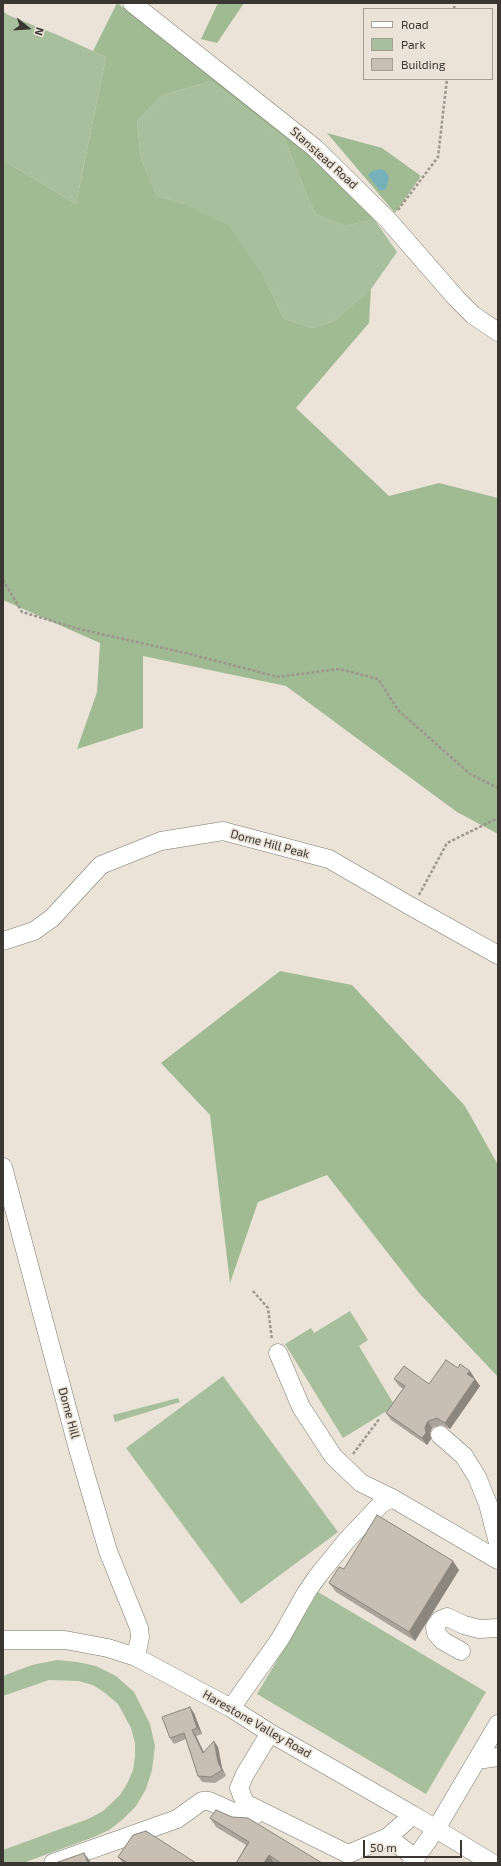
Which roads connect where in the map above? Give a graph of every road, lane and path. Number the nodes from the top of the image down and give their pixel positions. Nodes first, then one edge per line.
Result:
1 (132, 3) edge
2 (447, 80) edge
3 (389, 221) junction
4 (498, 332) edge
5 (3, 580) edge
6 (498, 788) edge
7 (498, 818) edge
8 (412, 907) junction
9 (3, 941) edge
10 (498, 955) edge
11 (3, 1166) edge
12 (253, 1291) dead end
13 (278, 1353) joint
14 (380, 1418) dead end
15 (440, 1435) dead end
16 (344, 1466) junction
17 (392, 1498) junction
18 (498, 1543) edge
19 (498, 1560) edge
20 (498, 1628) edge
21 (3, 1640) edge
22 (461, 1651) dead end
23 (136, 1657) junction
24 (231, 1708) junction
25 (498, 1724) edge
26 (270, 1733) junction
27 (498, 1757) edge
28 (477, 1760) junction
29 (259, 1810) junction
30 (413, 1814) junction
31 (436, 1828) junction
32 (388, 1837) junction
33 (413, 1861) edge
34 (52, 1863) edge
35 (492, 1863) edge

1 - 3 street, Stanstead Road
2 - 3 path
3 - 4 street, Stanstead Road
5 - 6 path
7 - 8 path
8 - 9 street, Dome Hill Peak
8 - 10 street, Dome Hill Peak
11 - 23 street, Dome Hill
12 - 13 path
13 - 16 street
14 - 16 path
15 - 18 street
16 - 17 street
17 - 19 street
17 - 24 street
20 - 22 street
21 - 23 street, Harestone Valley Road
23 - 24 street, Harestone Valley Road
24 - 26 street, Harestone Valley Road
25 - 28 street
26 - 29 street
26 - 30 street, Harestone Valley Road
27 - 28 street
28 - 31 street
29 - 32 street
29 - 34 street
30 - 31 street, Harestone Valley Road
30 - 32 street
31 - 33 street
31 - 35 street, Harestone Valley Road
32 - 33 street

